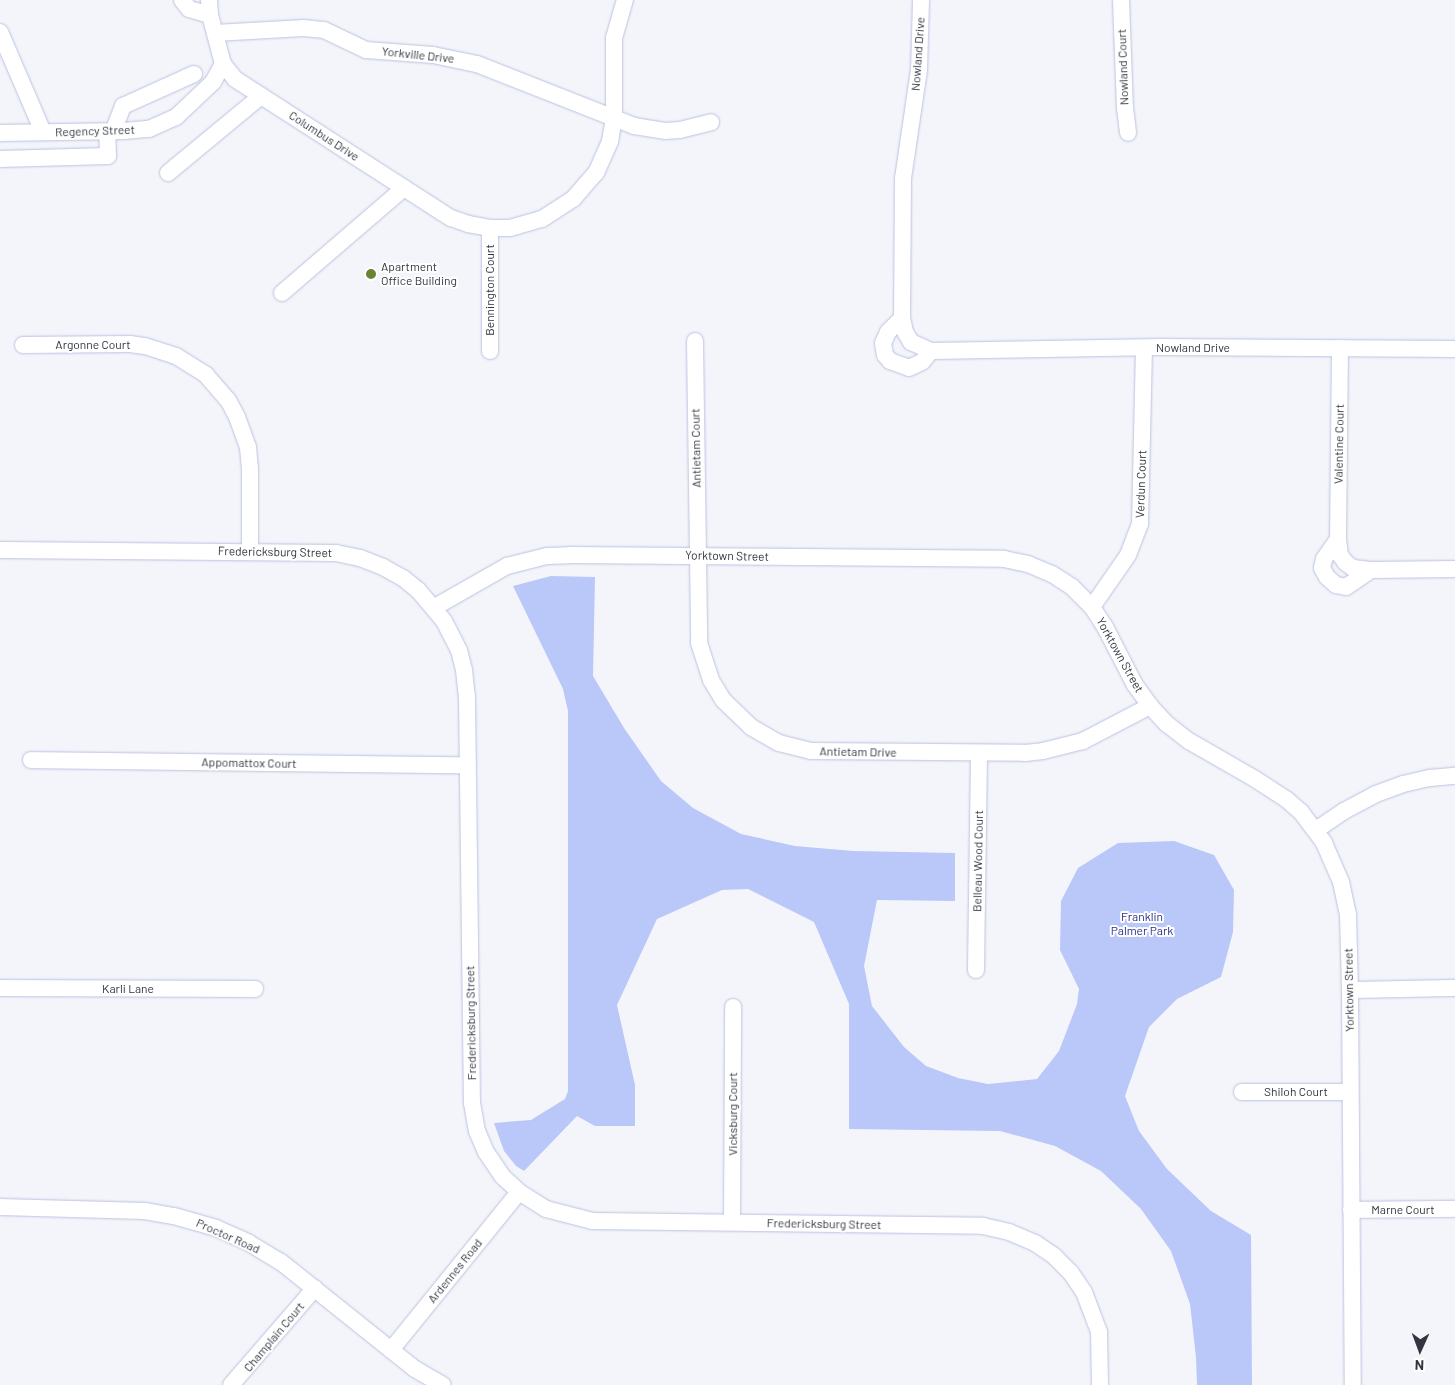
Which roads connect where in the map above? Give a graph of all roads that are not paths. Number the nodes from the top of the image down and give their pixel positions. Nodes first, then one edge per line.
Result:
1 (182, 0) edge
2 (625, 0) edge
3 (920, 0) edge
4 (1121, 0) edge
5 (210, 7) edge
6 (0, 32) edge
7 (215, 33) junction
8 (223, 64) junction
9 (194, 74) dead end
10 (261, 96) junction
11 (614, 118) junction
12 (711, 122) dead end
13 (43, 132) junction
14 (110, 132) junction
15 (0, 133) edge
16 (1128, 133) dead end
17 (0, 159) edge
18 (168, 174) dead end
19 (404, 188) junction
20 (490, 228) junction
21 (282, 292) dead end
22 (902, 318) junction
23 (695, 341) dead end
24 (23, 345) dead end
25 (1144, 348) junction
26 (1340, 348) junction
27 (1455, 349) edge
28 (490, 351) dead end
29 (931, 351) junction
30 (1338, 540) junction
31 (0, 550) edge
32 (250, 552) junction
33 (698, 556) junction
34 (1455, 569) edge
35 (1371, 570) junction
36 (435, 607) junction
37 (1092, 607) junction
38 (1150, 706) junction
39 (979, 753) junction
40 (31, 760) dead end
41 (467, 765) junction
42 (1455, 776) edge
43 (1316, 830) junction
44 (976, 970) dead end
45 (0, 988) edge
46 (1455, 988) edge
47 (256, 990) dead end
48 (1350, 990) junction
49 (733, 1007) dead end
50 (1242, 1092) dead end
51 (1350, 1092) junction
52 (519, 1192) junction
53 (0, 1207) edge
54 (1455, 1209) edge
55 (1351, 1210) junction
56 (732, 1222) junction
57 (315, 1288) junction
58 (391, 1350) junction
59 (231, 1385) edge
60 (443, 1385) edge
61 (1100, 1385) edge
62 (1353, 1385) edge

1 - 5 street
2 - 11 street, Columbus Drive
3 - 22 street, Nowland Drive
4 - 16 street, Nowland Court
5 - 7 street, Columbus Drive
6 - 13 street
7 - 8 street, Columbus Drive
7 - 11 street, Yorkville Drive
8 - 10 street, Columbus Drive
8 - 14 street, Regency Street
9 - 14 street
10 - 18 street
10 - 19 street, Columbus Drive
11 - 12 street, Yorkville Drive
11 - 20 street, Columbus Drive
13 - 14 street, Regency Street
13 - 15 street, Regency Street
14 - 17 street
19 - 20 street, Columbus Drive
19 - 21 street
20 - 28 street, Bennington Court
22 - 29 street, Nowland Drive
22 - 29 street
23 - 33 street, Antietam Court
24 - 32 street, Argonne Court
25 - 26 street, Nowland Drive
25 - 29 street, Nowland Drive
25 - 37 street, Verdun Court
26 - 27 street, Nowland Drive
26 - 30 street, Valentine Court
30 - 35 street, Valentine Court
30 - 35 street
31 - 32 street, Fredericksburg Street
32 - 36 street, Fredericksburg Street
33 - 36 street, Yorktown Street
33 - 37 street, Yorktown Street
33 - 39 street, Antietam Drive
34 - 35 street, Valentine Court
36 - 41 street, Fredericksburg Street
37 - 38 street, Yorktown Street
38 - 39 street, Antietam Drive
38 - 43 street, Yorktown Street
39 - 44 street, Belleau Wood Court
40 - 41 street, Appomattox Court
41 - 52 street, Fredericksburg Street
42 - 43 street
43 - 48 street, Yorktown Street
45 - 47 street, Karli Lane
46 - 48 street
48 - 51 street, Yorktown Street
49 - 56 street, Vicksburg Court
50 - 51 street, Shiloh Court
51 - 55 street, Yorktown Street
52 - 56 street, Fredericksburg Street
52 - 58 street, Ardennes Road
53 - 57 street, Proctor Road
54 - 55 street, Marne Court
55 - 62 street, Yorktown Street
56 - 61 street, Fredericksburg Street
57 - 58 street, Proctor Road
57 - 59 street, Champlain Court
58 - 60 street, Proctor Road

